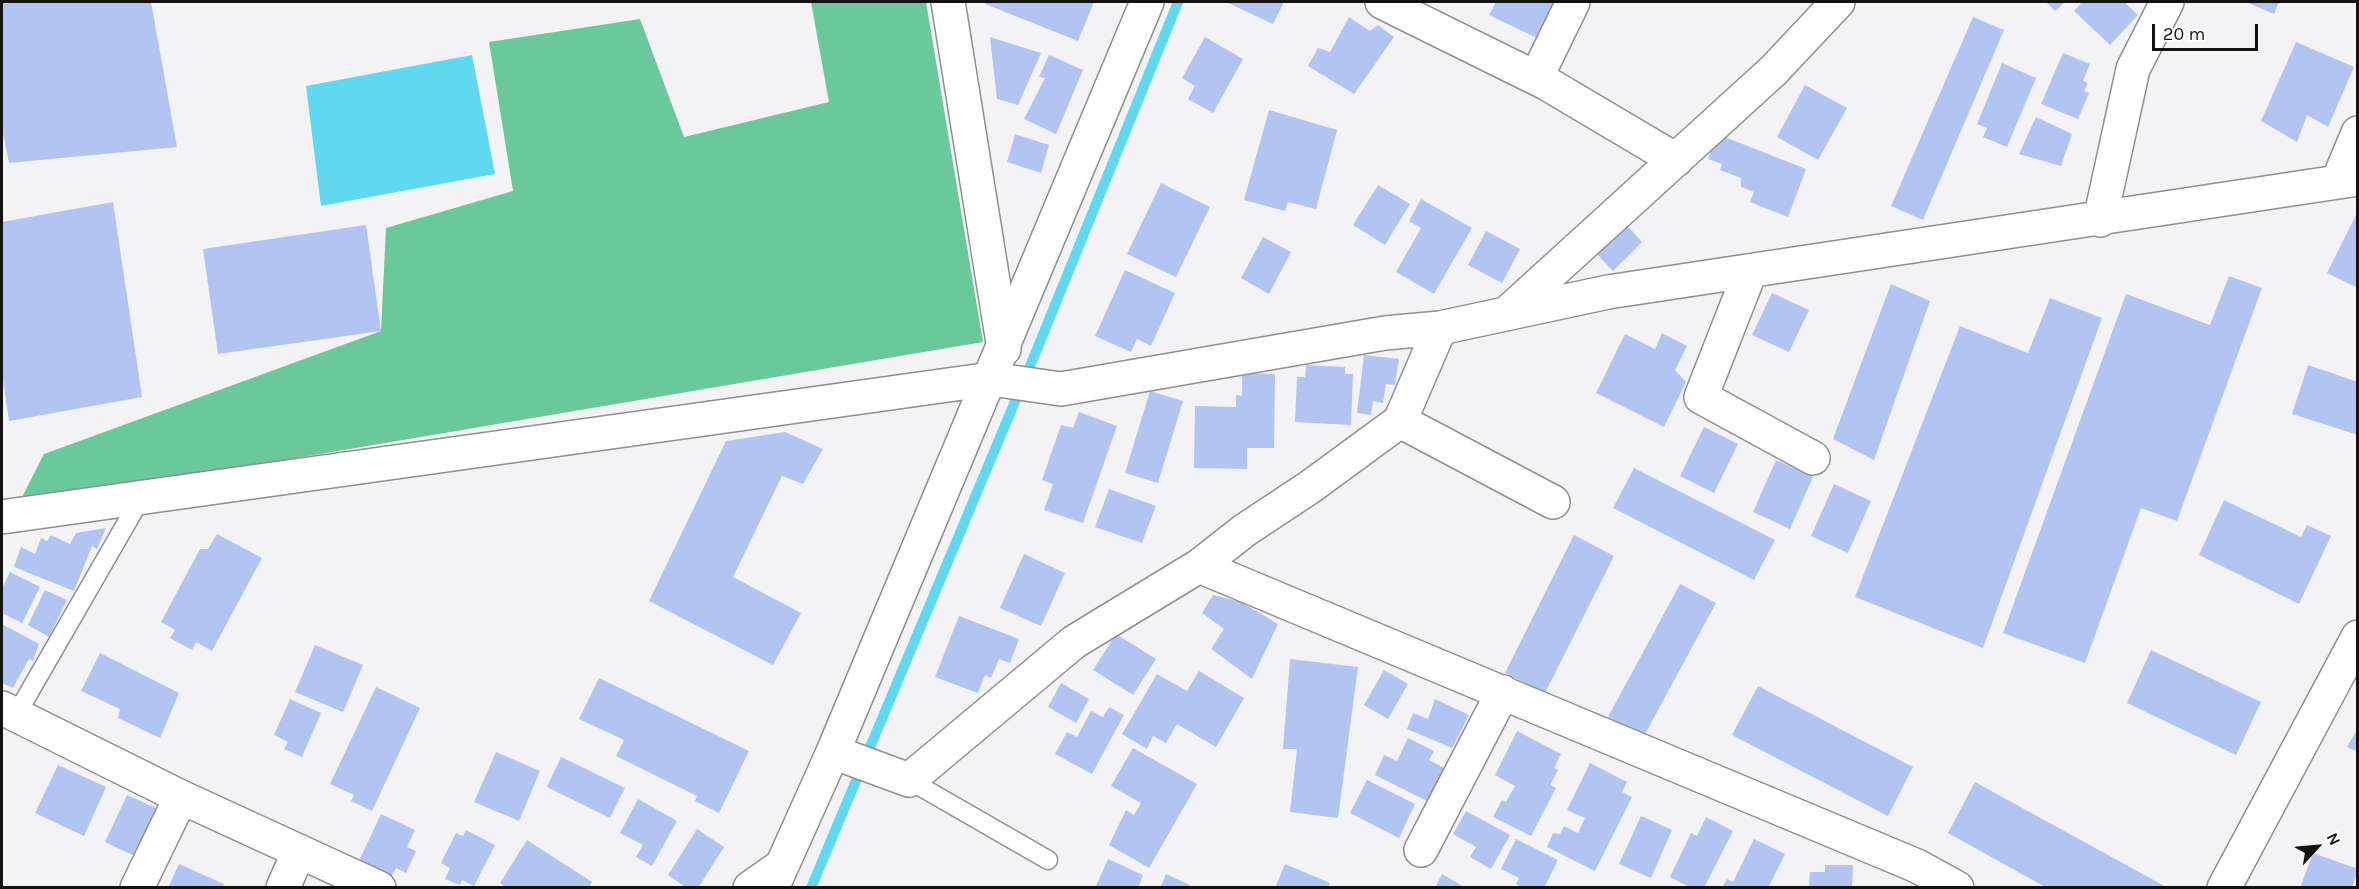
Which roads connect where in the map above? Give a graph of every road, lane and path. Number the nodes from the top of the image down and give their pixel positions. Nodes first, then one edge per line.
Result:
1 (948, 2) edge
2 (1148, 2) edge
3 (1382, 2) edge
4 (1573, 2) edge
5 (1838, 2) edge
6 (2158, 5) edge
7 (1536, 78) junction
8 (2358, 133) edge
9 (1676, 160) junction
10 (2348, 180) edge
11 (2100, 220) junction
12 (1750, 272) junction
13 (1505, 316) junction
14 (1440, 328) junction
15 (1004, 349) junction
16 (998, 380) junction
17 (1400, 421) junction
18 (1813, 458) dead end
19 (141, 498) junction
20 (1553, 502) dead end
21 (2, 518) edge
22 (1199, 566) junction
23 (2358, 637) edge
24 (1503, 692) junction
25 (9, 711) edge
26 (841, 754) junction
27 (895, 774) junction
28 (181, 797) junction
29 (1421, 850) dead end
30 (299, 851) junction
31 (1048, 860) dead end
32 (776, 877) edge
33 (137, 888) edge
34 (283, 888) edge
35 (379, 888) edge
36 (750, 888) edge
37 (1957, 888) edge
38 (2224, 888) edge

1 - 15 street
2 - 15 street
3 - 7 street
4 - 7 street
5 - 9 street
6 - 11 street
7 - 9 street
8 - 10 street
9 - 13 street
10 - 11 street
11 - 12 street
12 - 13 street
12 - 18 street
13 - 14 street
14 - 16 street
14 - 17 street
15 - 16 street
16 - 19 street
16 - 26 street
17 - 20 street
17 - 22 street
19 - 21 street
19 - 25 lane
22 - 24 street
22 - 27 street
23 - 38 street
24 - 29 street
24 - 37 street
25 - 28 street
26 - 27 street
26 - 32 street
27 - 31 lane
28 - 30 street
28 - 33 street
30 - 34 street
30 - 35 street
32 - 36 street

